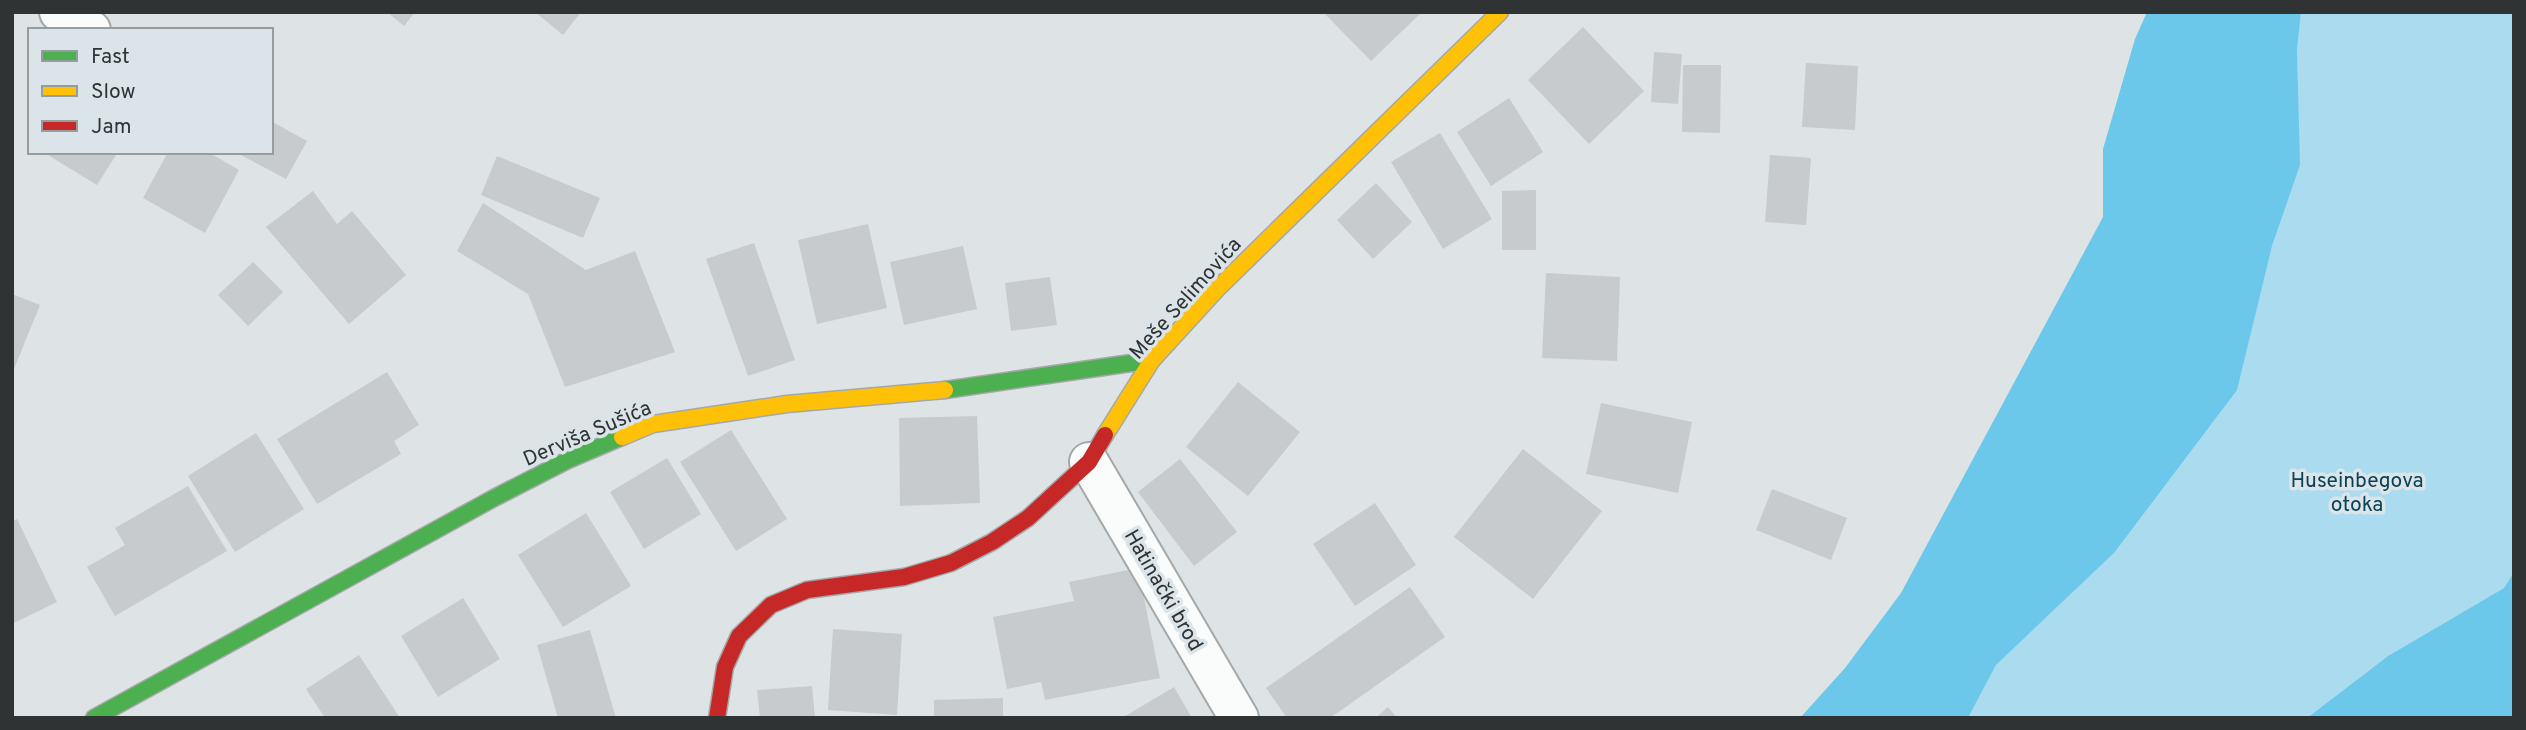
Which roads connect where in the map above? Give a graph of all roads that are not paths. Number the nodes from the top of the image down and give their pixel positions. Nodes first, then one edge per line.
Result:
1 (59, 12) edge
2 (1500, 12) edge
3 (87, 28) edge
4 (1152, 360) junction
5 (1089, 462) junction
6 (94, 718) edge
7 (717, 718) edge
8 (1239, 718) edge

1 - 3 street
2 - 4 street, Meše Selimovića
4 - 5 street, Meše Selimovića
4 - 6 street, Derviša Sušića
5 - 7 street, Meše Selimovića
5 - 8 street, Hatinački brod

